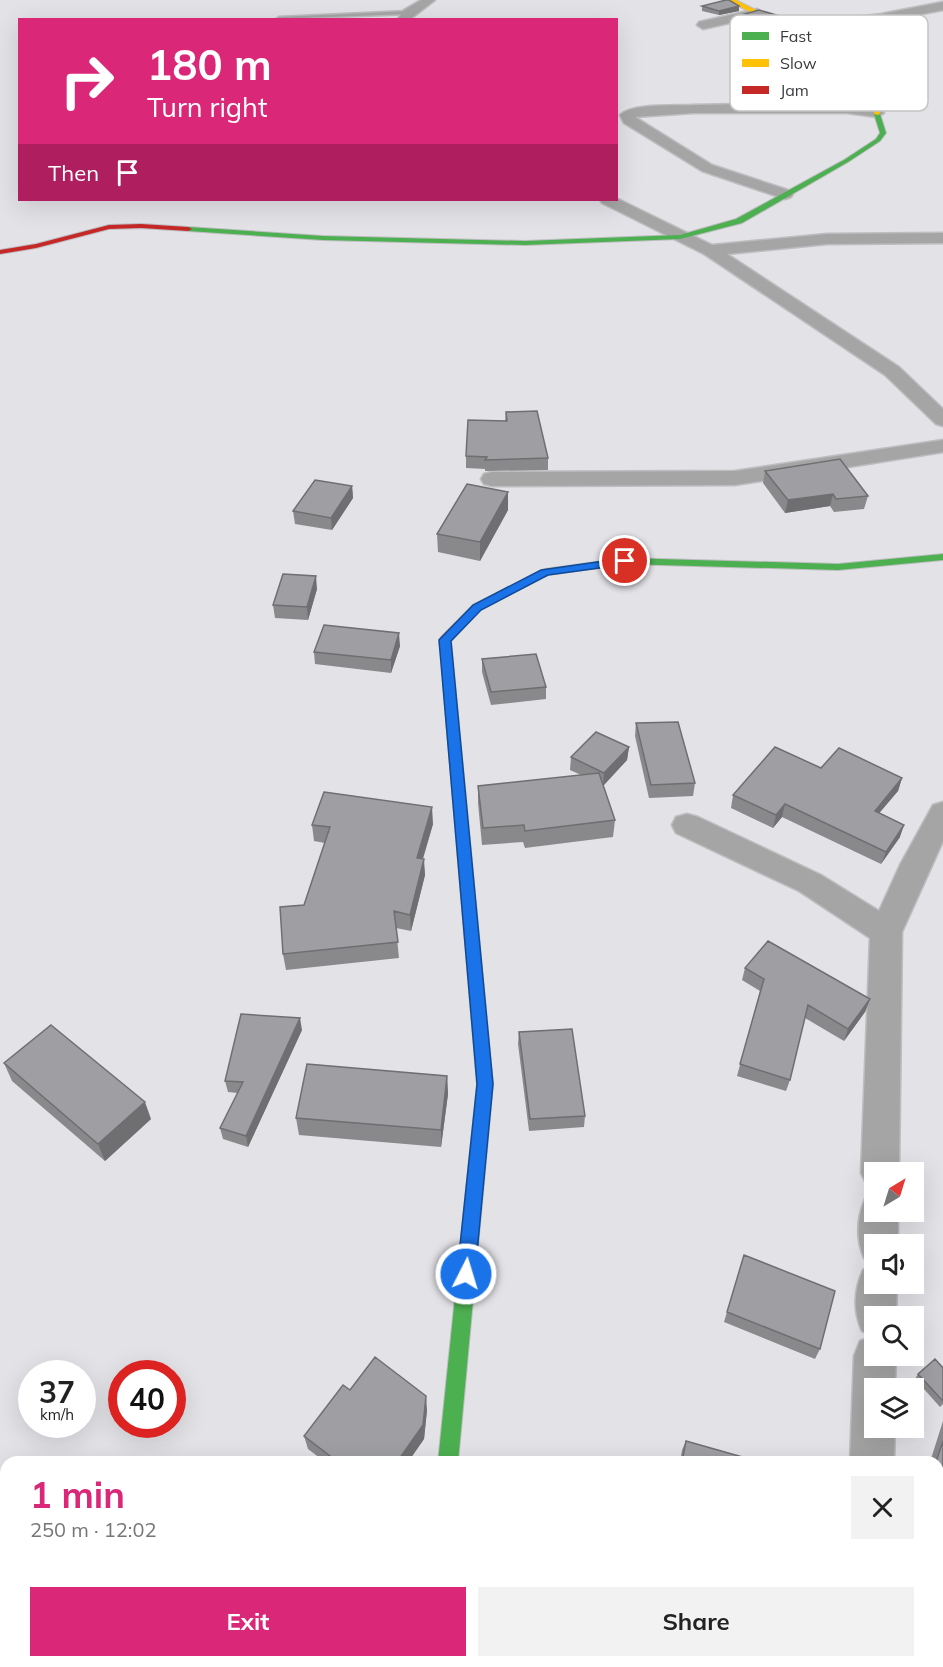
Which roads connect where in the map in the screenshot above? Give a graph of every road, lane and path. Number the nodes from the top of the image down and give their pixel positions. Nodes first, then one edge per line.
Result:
1 (429, 0) edge
2 (732, 0) edge
3 (943, 6) edge
4 (757, 13) junction
5 (748, 15) edge
6 (765, 15) edge
7 (896, 15) edge
8 (405, 16) edge
9 (321, 18) edge
10 (730, 19) edge
11 (703, 25) dead end
12 (730, 109) edge
13 (867, 111) edge
14 (877, 112) joint
15 (785, 194) junction
16 (610, 201) edge
17 (680, 237) junction
18 (943, 238) edge
19 (710, 250) junction
20 (0, 252) edge
21 (943, 420) edge
22 (943, 446) edge
23 (492, 479) dead end
24 (943, 557) edge
25 (943, 813) edge
26 (687, 825) dead end
27 (886, 932) junction
28 (880, 1162) edge
29 (875, 1366) edge
30 (449, 1456) edge
31 (872, 1456) edge

1 - 8 street
2 - 4 street
3 - 7 street
4 - 5 street
4 - 6 street
8 - 9 lane
10 - 11 street
12 - 15 street
13 - 14 street
14 - 15 street
15 - 17 street
16 - 17 street
17 - 19 street
17 - 20 street
18 - 19 street
19 - 21 street
22 - 23 street
24 - 30 street
25 - 27 street
26 - 27 street
27 - 28 street
29 - 31 street

